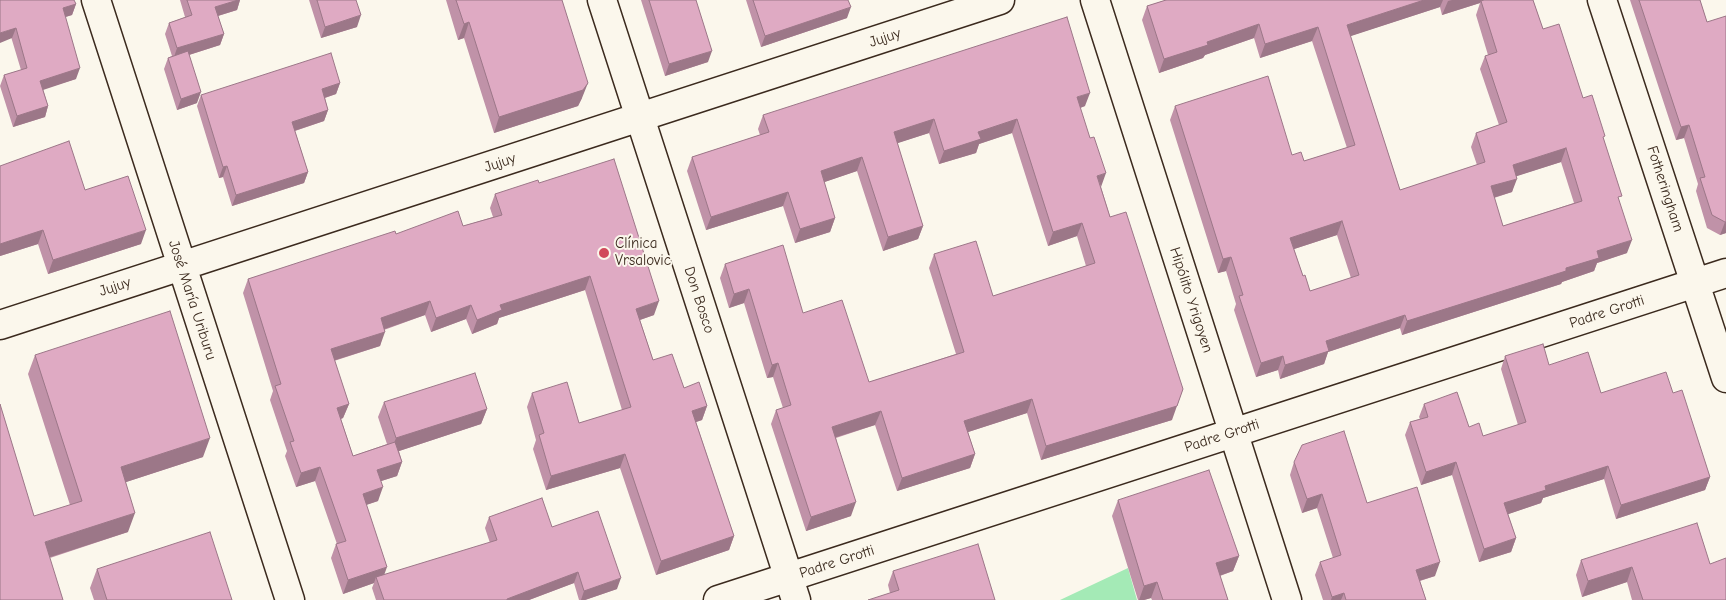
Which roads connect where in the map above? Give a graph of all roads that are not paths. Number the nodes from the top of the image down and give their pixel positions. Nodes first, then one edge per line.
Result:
1 (96, 0) edge
2 (602, 0) edge
3 (1000, 0) edge
4 (1095, 0) edge
5 (1602, 0) edge
6 (640, 118) junction
7 (180, 266) junction
8 (1726, 273) edge
9 (1696, 283) junction
10 (0, 325) edge
11 (1726, 378) edge
12 (1234, 432) junction
13 (792, 589) edge
14 (290, 600) edge
15 (718, 600) edge
16 (1287, 600) edge

1 - 7 street, José María Uriburu
2 - 6 street, Don Bosco
3 - 6 street, Jujuy
4 - 12 street, Hipólito Yrigoyen
5 - 9 street, Fotheringham
6 - 7 street, Jujuy
6 - 13 street, Don Bosco
7 - 10 street, Jujuy
7 - 14 street, José María Uriburu
8 - 9 street, Padre Grotti
9 - 11 street, Fotheringham
9 - 12 street, Padre Grotti
12 - 13 street, Padre Grotti
12 - 16 street, Hipólito Yrigoyen
13 - 15 street, Padre Grotti

